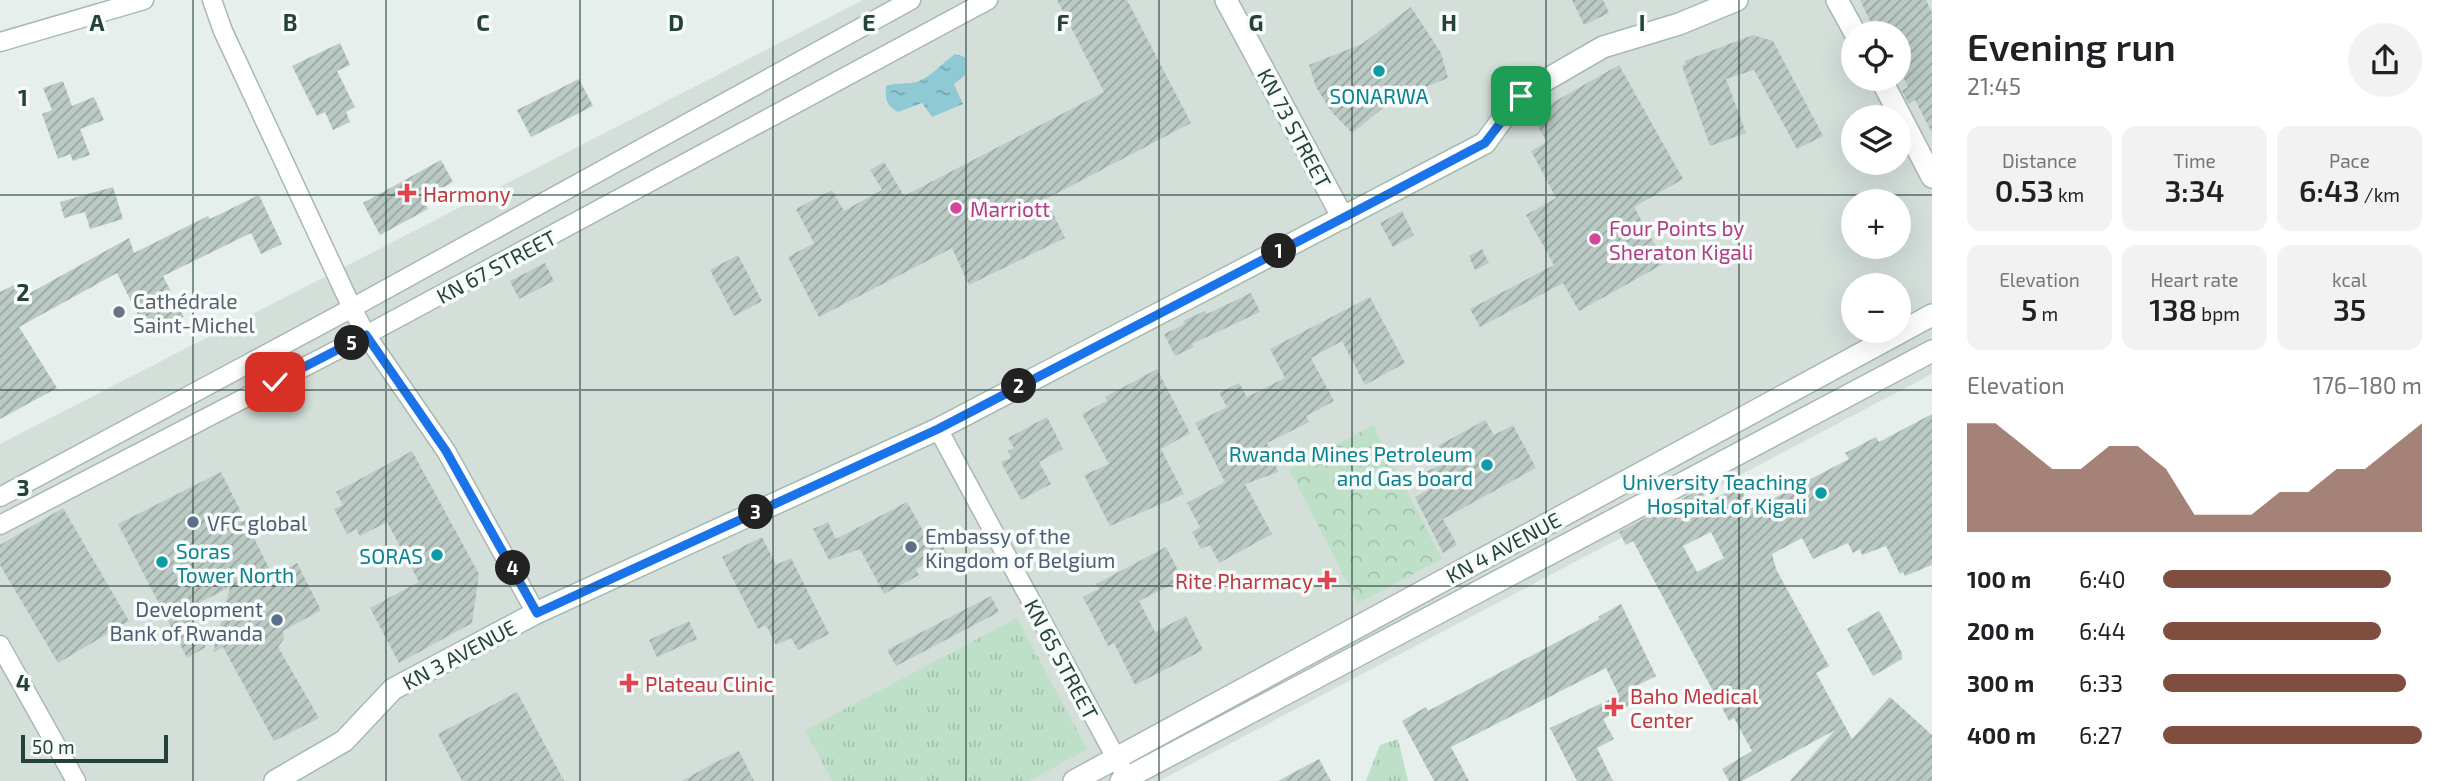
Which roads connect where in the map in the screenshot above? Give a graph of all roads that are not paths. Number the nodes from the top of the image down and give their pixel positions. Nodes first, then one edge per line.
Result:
1 (144, 0) edge
2 (212, 0) edge
3 (911, 0) edge
4 (988, 0) edge
5 (1226, 0) edge
6 (1737, 0) edge
7 (1837, 0) edge
8 (1848, 21) edge
9 (0, 42) edge
10 (1887, 91) edge
11 (1932, 177) edge
12 (1343, 218) junction
13 (352, 308) junction
14 (1932, 315) edge
15 (366, 335) junction
16 (1932, 351) edge
17 (938, 429) junction
18 (0, 496) edge
19 (0, 524) edge
20 (537, 613) junction
21 (0, 645) edge
22 (1257, 680) junction
23 (1268, 703) junction
24 (1116, 758) junction
25 (1124, 779) edge
26 (76, 781) edge
27 (275, 781) edge
28 (1074, 781) edge

1 - 9 street
2 - 13 street
3 - 13 street, KN 67 STREET
4 - 15 street, KN 67 STREET
5 - 12 street, KN 73 STREET
6 - 12 street, KN 3 AVENUE
7 - 8 street
10 - 11 street
12 - 17 street, KN 3 AVENUE
13 - 15 street
13 - 18 street, KN 67 STREET
14 - 22 street, KN 4 AVENUE
15 - 19 street, KN 67 STREET
15 - 20 street
16 - 23 street, KN 4 AVENUE
17 - 20 street, KN 3 AVENUE
17 - 24 street, KN 65 STREET
20 - 27 street, KN 3 AVENUE
21 - 26 street
22 - 23 street
22 - 24 street, KN 4 AVENUE
23 - 25 street, KN 4 AVENUE
24 - 25 street, KN 65 STREET
24 - 28 street, KN 4 AVENUE

